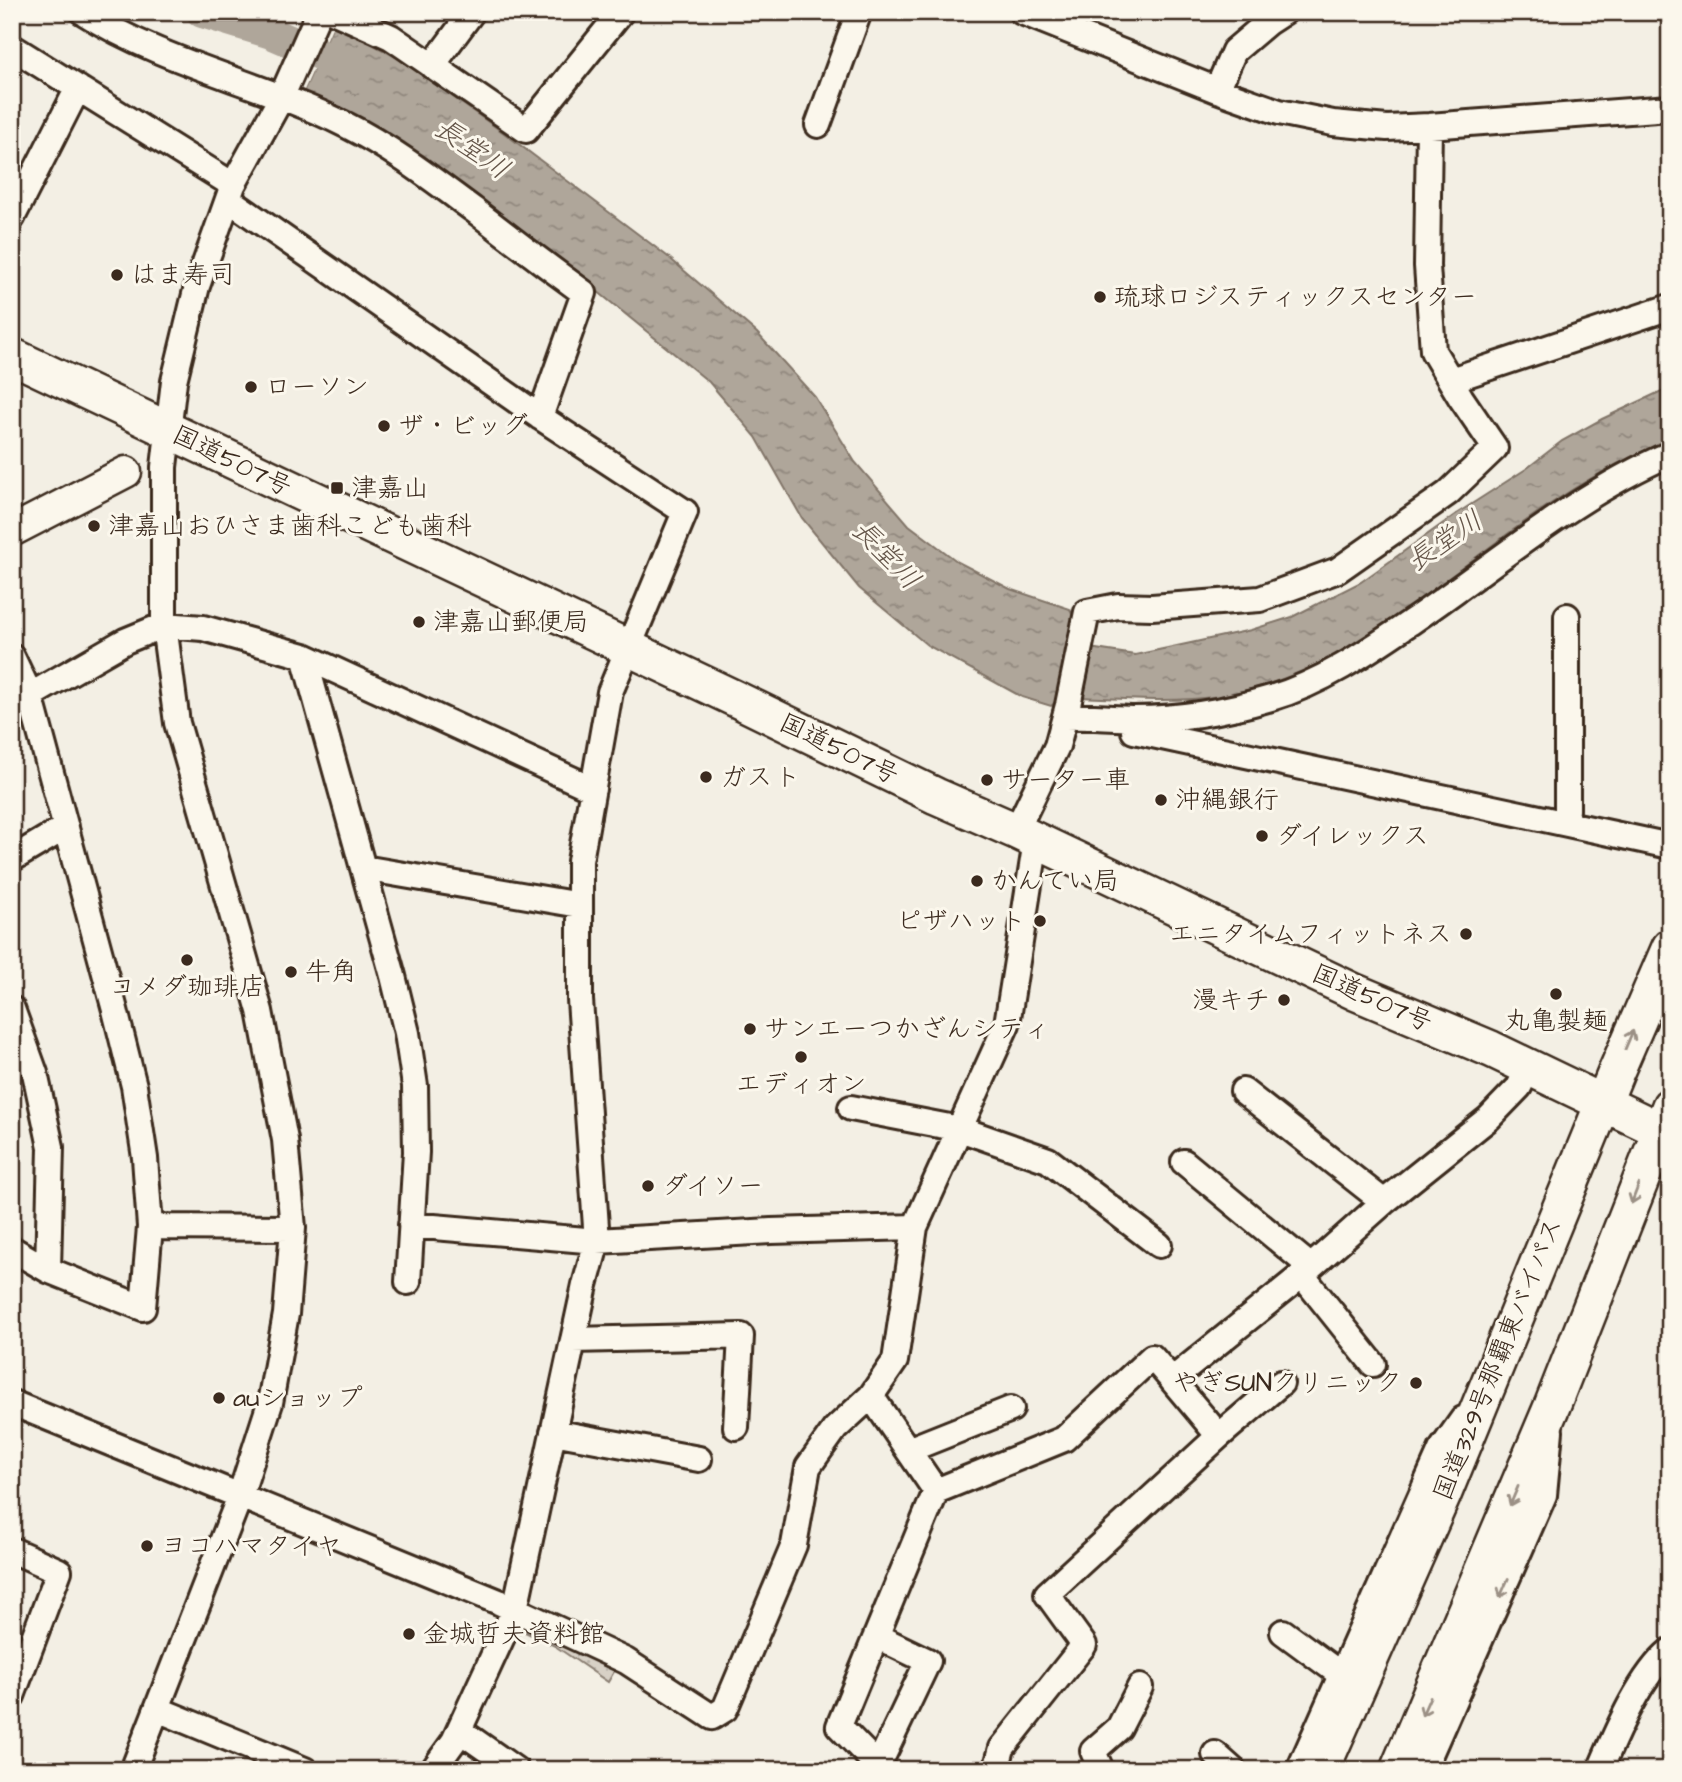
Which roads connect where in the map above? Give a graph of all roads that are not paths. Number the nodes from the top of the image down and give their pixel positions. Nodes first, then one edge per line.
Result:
1 (83, 12) edge
2 (472, 12) edge
3 (621, 12) edge
4 (859, 12) edge
5 (1022, 12) edge
6 (1284, 12) edge
7 (324, 14) edge
8 (12, 47) edge
9 (432, 66) junction
10 (176, 67) junction
11 (78, 88) junction
12 (1217, 90) junction
13 (282, 95) junction
14 (249, 99) dead end
15 (1670, 108) edge
16 (818, 125) dead end
17 (1429, 126) junction
18 (230, 192) junction
19 (12, 218) edge
20 (1670, 307) edge
21 (12, 356) edge
22 (1451, 380) junction
23 (540, 417) junction
24 (167, 429) junction
25 (1670, 454) edge
26 (126, 472) dead end
27 (12, 531) edge
28 (1567, 616) dead end
29 (164, 625) junction
30 (629, 648) junction
31 (304, 656) junction
32 (12, 657) edge
33 (21, 701) edge
34 (1067, 711) junction
35 (1134, 731) dead end
36 (593, 789) junction
37 (1564, 823) junction
38 (66, 827) junction
39 (1026, 836) junction
40 (1670, 846) edge
41 (12, 859) edge
42 (363, 868) junction
43 (580, 905) junction
44 (1670, 947) edge
45 (12, 1009) edge
46 (1529, 1067) junction
47 (1244, 1091) dead end
48 (1603, 1103) junction
49 (851, 1108) dead end
50 (1666, 1124) edge
51 (960, 1129) junction
52 (1184, 1162) dead end
53 (1384, 1202) junction
54 (411, 1225) junction
55 (150, 1227) junction
56 (915, 1227) junction
57 (293, 1228) junction
58 (597, 1241) junction
59 (1159, 1245) dead end
60 (12, 1249) edge
61 (48, 1270) junction
62 (1306, 1271) junction
63 (408, 1282) dead end
64 (573, 1340) junction
65 (1373, 1364) dead end
66 (1172, 1380) junction
67 (1280, 1383) dead end
68 (1487, 1385) junction
69 (871, 1396) junction
70 (12, 1403) edge
71 (1552, 1406) junction
72 (1010, 1409) dead end
73 (736, 1427) dead end
74 (554, 1432) junction
75 (1219, 1436) junction
76 (908, 1451) junction
77 (699, 1459) dead end
78 (936, 1491) junction
79 (240, 1496) junction
80 (12, 1550) edge
81 (514, 1609) junction
82 (1283, 1632) dead end
83 (876, 1636) junction
84 (1670, 1651) edge
85 (1340, 1674) junction
86 (1140, 1687) dead end
87 (12, 1696) edge
88 (157, 1709) junction
89 (459, 1730) junction
90 (289, 1767) edge
91 (133, 1770) edge
92 (433, 1770) edge
93 (516, 1770) edge
94 (996, 1770) edge
95 (1101, 1770) edge
96 (1299, 1770) edge
97 (1321, 1770) edge
98 (1398, 1770) edge
99 (1423, 1770) edge
100 (1600, 1770) edge

1 - 10 street
2 - 9 street
3 - 9 street
4 - 16 street
5 - 12 street
6 - 12 street
7 - 9 street
7 - 13 street
8 - 11 street
10 - 13 street
10 - 14 street
11 - 18 street
11 - 19 street
12 - 17 street
13 - 18 street
13 - 23 street
15 - 17 street
17 - 22 street
18 - 23 street
18 - 24 street
20 - 22 street
21 - 24 highway, 国道507号
22 - 34 street
23 - 30 street
24 - 29 street
24 - 30 highway, 国道507号
25 - 34 street
26 - 27 main road
28 - 37 street
29 - 31 street
29 - 33 street
29 - 57 street
30 - 36 street
30 - 39 highway, 国道507号
31 - 36 street
31 - 42 street
32 - 33 street
33 - 38 street
34 - 39 street
35 - 37 street
36 - 43 street
37 - 40 street
38 - 41 street
38 - 55 street
39 - 46 highway, 国道507号
39 - 51 street
42 - 43 street
42 - 54 street
43 - 58 street
48 -> 44 highway, 国道329号那覇東バイパス
45 - 61 street
46 - 48 highway, 国道507号
46 - 53 street
47 - 53 street
48 - 50 highway, 国道507号
48 - 68 highway, 国道329号那覇東バイパス
49 - 51 street
50 -> 71 highway
51 - 56 street
51 - 59 street
52 - 62 street
53 - 62 street
54 - 58 street
54 - 63 street
55 - 57 street
55 - 61 street
56 - 58 street
56 - 69 street
57 - 79 street
58 - 64 street
60 - 61 street
62 - 65 street
62 - 66 street
64 - 73 street
64 - 74 street
66 - 75 street
66 - 78 street
67 - 75 street
68 - 85 street
68 - 97 highway, 国道329号那覇東バイパス
69 - 76 street
69 - 81 street
70 - 79 street
71 -> 98 highway
71 -> 99 street
72 - 76 street
74 - 77 street
74 - 81 street
75 - 94 street
76 - 78 street
78 - 83 street
79 - 81 street
79 - 88 street
80 - 87 street
81 - 89 street
82 - 85 street
83 - 83 street
84 - 100 street
85 - 96 street
86 - 95 street
88 - 90 street
88 - 91 street
89 - 92 street
89 - 93 street

